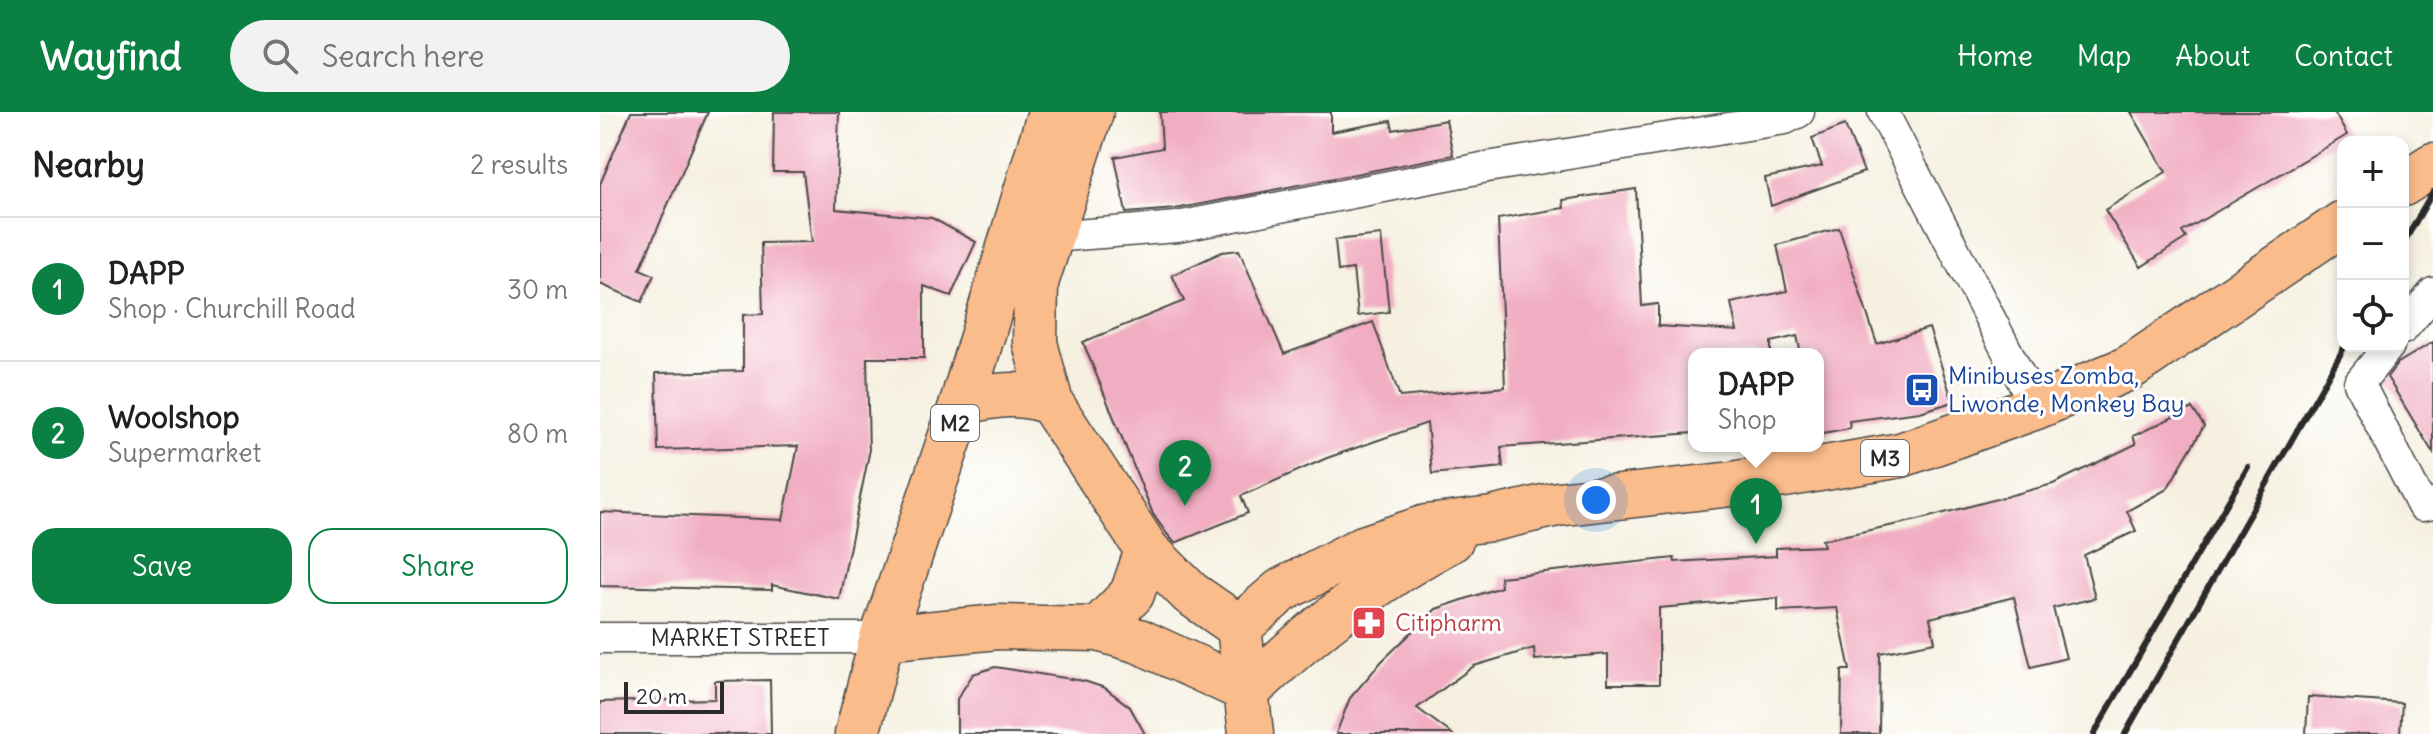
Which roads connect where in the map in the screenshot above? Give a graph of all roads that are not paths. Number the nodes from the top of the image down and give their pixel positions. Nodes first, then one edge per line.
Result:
1 (1050, 112) edge
2 (1091, 112) edge
3 (1799, 112) edge
4 (1883, 112) edge
5 (2433, 165) edge
6 (2409, 180) edge
7 (2337, 227) edge
8 (1051, 237) junction
9 (2433, 293) edge
10 (2409, 322) edge
11 (2384, 352) edge
12 (962, 403) junction
13 (1051, 403) junction
14 (2036, 407) junction
15 (2433, 504) edge
16 (1492, 519) junction
17 (1147, 550) junction
18 (1239, 627) junction
19 (1098, 629) junction
20 (600, 638) edge
21 (882, 638) junction
22 (1248, 691) junction
23 (857, 734) edge
24 (1251, 734) edge

1 - 12 highway, M2
2 - 8 highway
3 - 8 street
4 - 14 street
5 - 6 highway
7 - 14 highway, M3
8 - 13 highway
9 - 10 street
11 - 15 street
12 - 13 highway
12 - 21 highway, M2
13 - 17 highway
14 - 16 highway, M3
16 - 18 highway, M3
16 - 22 highway, M3
17 - 18 highway
17 - 19 highway
18 - 22 highway
19 - 21 highway
19 - 22 highway
20 - 21 street, MARKET STREET
21 - 23 highway, M2
22 - 24 highway

